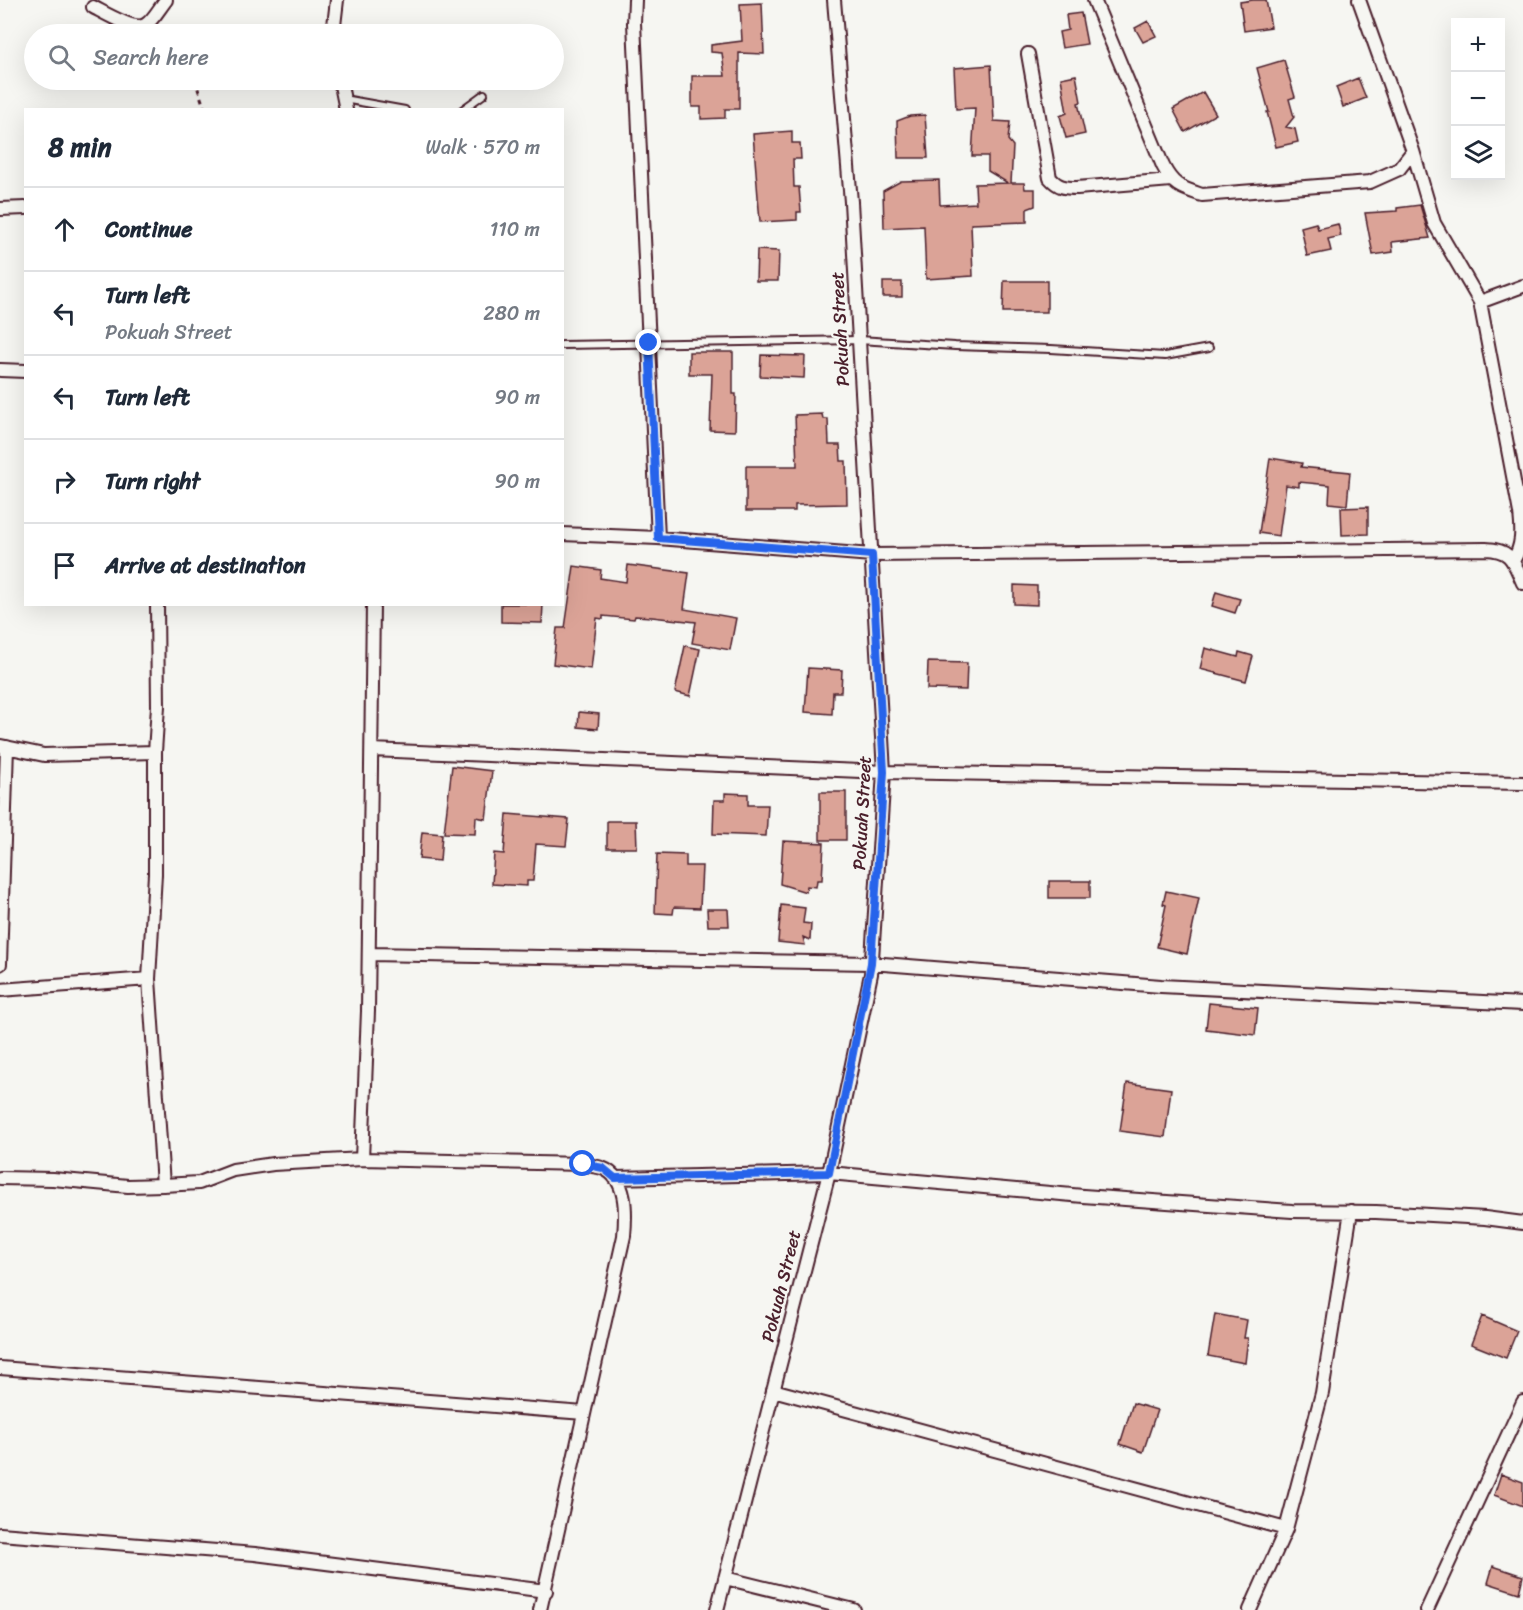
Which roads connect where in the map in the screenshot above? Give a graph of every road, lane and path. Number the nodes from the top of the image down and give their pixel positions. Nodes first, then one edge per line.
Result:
1 (166, 0) edge
2 (337, 0) edge
3 (636, 0) edge
4 (834, 0) edge
5 (1094, 0) edge
6 (1359, 0) edge
7 (93, 7) dead end
8 (132, 24) edge
9 (147, 24) edge
10 (334, 24) edge
11 (1028, 54) dead end
12 (198, 90) edge
13 (484, 94) dead end
14 (345, 104) edge
15 (203, 108) edge
16 (385, 108) edge
17 (465, 108) edge
18 (1413, 150) junction
19 (1171, 180) junction
20 (24, 208) edge
21 (0, 209) edge
22 (1523, 286) edge
23 (1480, 302) junction
24 (859, 340) junction
25 (649, 343) junction
26 (564, 345) edge
27 (1209, 348) dead end
28 (0, 370) edge
29 (24, 371) edge
30 (1517, 465) edge
31 (564, 534) edge
32 (658, 538) junction
33 (872, 555) junction
34 (1513, 561) junction
35 (1523, 583) edge
36 (157, 606) edge
37 (373, 606) edge
38 (3, 747) edge
39 (372, 750) junction
40 (155, 752) junction
41 (884, 772) junction
42 (1523, 783) edge
43 (369, 954) junction
44 (871, 963) junction
45 (0, 964) edge
46 (149, 979) junction
47 (0, 990) edge
48 (1523, 1004) edge
49 (362, 1159) junction
50 (829, 1173) junction
51 (0, 1178) edge
52 (615, 1178) junction
53 (163, 1185) junction
54 (1352, 1211) junction
55 (1523, 1223) edge
56 (0, 1368) edge
57 (773, 1390) junction
58 (1523, 1402) edge
59 (584, 1413) junction
60 (1286, 1529) junction
61 (0, 1534) edge
62 (725, 1578) junction
63 (546, 1591) junction
64 (540, 1610) edge
65 (717, 1610) edge
66 (854, 1610) edge
67 (1251, 1610) edge
68 (1427, 1610) edge

1 - 9 street
2 - 10 street
3 - 25 street
4 - 24 street, Pokuah Street
5 - 19 street
6 - 18 street
7 - 8 street
11 - 19 street
12 - 15 path
13 - 17 lane
14 - 16 lane
18 - 19 street
18 - 23 street
20 - 21 street
22 - 23 street
23 - 30 street
24 - 25 lane
24 - 27 lane
24 - 33 street, Pokuah Street
25 - 26 lane
25 - 32 street
28 - 29 street
30 - 34 street
31 - 32 street
32 - 33 street
33 - 34 street
33 - 41 street, Pokuah Street
34 - 35 street
36 - 40 street
37 - 39 street
38 - 40 street
38 - 45 street
39 - 41 street
39 - 43 street
40 - 46 street
41 - 42 street
41 - 44 street, Pokuah Street
43 - 44 street
43 - 49 street
44 - 48 street
44 - 50 street, Pokuah Street
46 - 47 street
46 - 53 street
49 - 52 street
49 - 53 street
50 - 52 street
50 - 54 street
50 - 57 street, Pokuah Street
51 - 53 street
52 - 59 street
54 - 55 street
54 - 60 street
56 - 59 street
57 - 60 street
57 - 62 street, Pokuah Street
58 - 68 street
59 - 63 street
60 - 67 street
61 - 63 street
62 - 65 street, Pokuah Street
62 - 66 street
63 - 64 street

